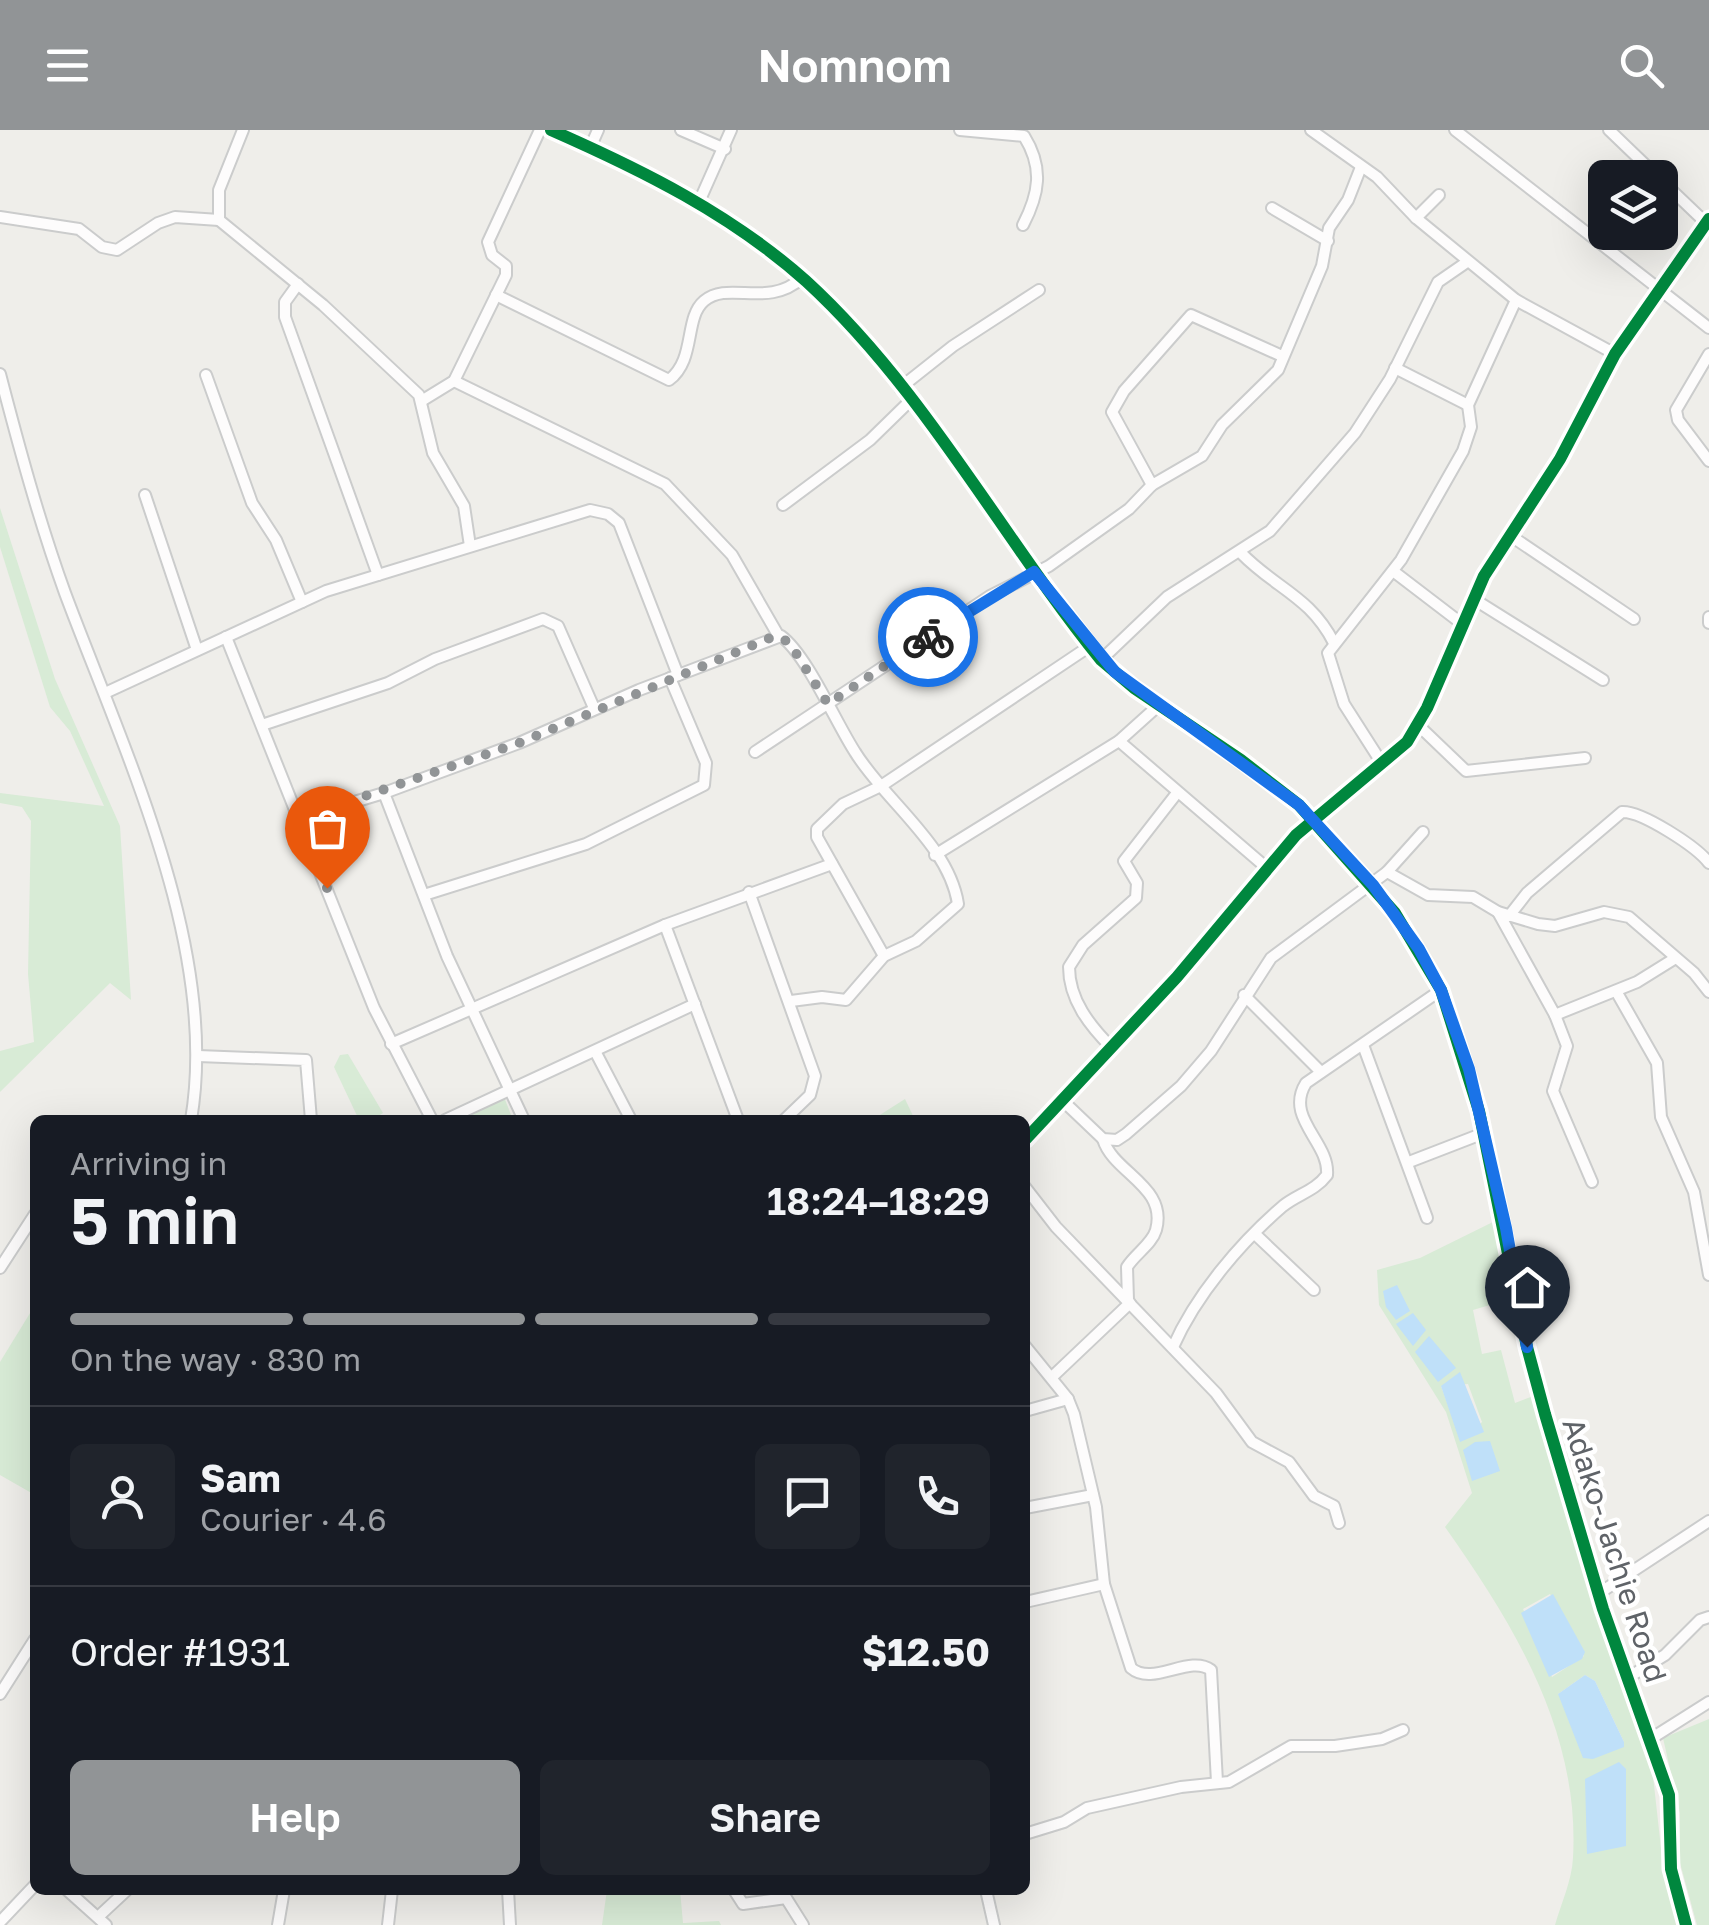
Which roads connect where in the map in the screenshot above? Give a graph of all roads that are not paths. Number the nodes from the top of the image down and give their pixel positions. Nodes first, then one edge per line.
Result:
1 (244, 130) edge
2 (540, 130) edge
3 (551, 130) edge
4 (598, 130) edge
5 (681, 130) edge
6 (731, 130) edge
7 (960, 130) edge
8 (1312, 130) edge
9 (1455, 130) edge
10 (1609, 130) edge
11 (1633, 130) edge
12 (1626, 142) junction
13 (590, 148) junction
14 (724, 149) junction
15 (1642, 160) edge
16 (1361, 167) junction
17 (1439, 195) dead end
18 (1678, 195) edge
19 (698, 202) junction
20 (1272, 208) dead end
21 (0, 217) edge
22 (1416, 218) junction
23 (219, 220) junction
24 (1708, 221) edge
25 (1023, 226) dead end
26 (1328, 242) junction
27 (1467, 262) junction
28 (802, 278) junction
29 (298, 284) junction
30 (1658, 288) junction
31 (1039, 290) dead end
32 (496, 295) junction
33 (1516, 300) junction
34 (1709, 328) edge
35 (1614, 354) junction
36 (1709, 354) edge
37 (1282, 356) junction
38 (1395, 368) junction
39 (0, 374) edge
40 (206, 375) dead end
41 (454, 382) junction
42 (900, 388) junction
43 (423, 400) junction
44 (911, 400) junction
45 (1468, 405) junction
46 (1709, 461) edge
47 (1152, 485) junction
48 (145, 495) dead end
49 (783, 506) dead end
50 (1511, 536) junction
51 (470, 546) junction
52 (1241, 553) junction
53 (1034, 572) junction
54 (1393, 572) junction
55 (378, 575) junction
56 (1472, 598) junction
57 (302, 602) junction
58 (1634, 619) dead end
59 (1461, 622) junction
60 (778, 636) junction
61 (226, 637) junction
62 (1334, 644) junction
63 (1090, 646) junction
64 (197, 650) junction
65 (1102, 660) junction
66 (674, 676) junction
67 (1604, 680) dead end
68 (105, 693) junction
69 (828, 704) junction
70 (1159, 705) junction
71 (594, 708) junction
72 (262, 725) junction
73 (1418, 726) junction
74 (1119, 741) junction
75 (754, 752) dead end
76 (1585, 758) dead end
77 (1383, 765) junction
78 (881, 786) junction
79 (384, 793) junction
80 (1177, 793) junction
81 (301, 818) junction
82 (1313, 819) junction
83 (1423, 832) dead end
84 (935, 855) junction
85 (1709, 863) edge
86 (832, 864) junction
87 (1268, 869) junction
88 (1387, 872) junction
89 (1373, 885) junction
90 (749, 892) junction
91 (424, 895) junction
92 (1504, 914) junction
93 (665, 925) junction
94 (884, 956) junction
95 (1674, 959) junction
96 (1441, 990) junction
97 (1616, 992) junction
98 (1709, 992) edge
99 (1244, 996) junction
100 (791, 1001) junction
101 (695, 1004) junction
102 (471, 1009) junction
103 (1555, 1015) junction
104 (390, 1044) junction
105 (1363, 1045) junction
106 (1112, 1048) junction
107 (596, 1052) junction
108 (198, 1056) junction
109 (1321, 1072) junction
110 (510, 1091) junction
111 (1062, 1100) junction
112 (192, 1115) edge
113 (311, 1115) edge
114 (429, 1115) edge
115 (456, 1115) edge
116 (522, 1115) edge
117 (628, 1115) edge
118 (736, 1115) edge
119 (789, 1115) edge
120 (1484, 1133) junction
121 (1030, 1135) edge
122 (1103, 1140) junction
123 (1409, 1162) junction
124 (1592, 1182) dead end
125 (1030, 1193) edge
126 (1427, 1218) dead end
127 (30, 1222) edge
128 (1256, 1235) junction
129 (0, 1268) edge
130 (1709, 1274) edge
131 (1314, 1290) dead end
132 (1129, 1302) junction
133 (1173, 1346) junction
134 (1030, 1352) edge
135 (1052, 1377) junction
136 (1068, 1399) junction
137 (1030, 1410) edge
138 (1093, 1495) junction
139 (1030, 1507) edge
140 (1709, 1522) edge
141 (1339, 1523) dead end
142 (1104, 1584) junction
143 (1598, 1594) junction
144 (1030, 1601) edge
145 (1709, 1617) edge
146 (30, 1645) edge
147 (4, 1676) edge
148 (1629, 1677) junction
149 (0, 1694) edge
150 (1709, 1702) edge
151 (1403, 1730) dead end
152 (1652, 1738) junction
153 (1217, 1782) junction
154 (1030, 1832) edge
155 (30, 1890) edge
156 (73, 1895) edge
157 (123, 1895) edge
158 (283, 1895) edge
159 (391, 1895) edge
160 (508, 1895) edge
161 (737, 1895) edge
162 (987, 1895) edge
163 (102, 1921) edge
164 (0, 1922) edge
165 (278, 1925) edge
166 (388, 1925) edge
167 (510, 1925) edge
168 (803, 1925) edge
169 (994, 1925) edge
170 (1686, 1925) edge

1 - 23 street
2 - 32 street
3 - 13 street, Adako-Jachie Road
4 - 13 street
5 - 14 street
6 - 14 street
7 - 25 street
8 - 16 street
9 - 30 street
10 - 12 street
11 - 12 street
12 - 15 street
13 - 19 street, Adako-Jachie Road
14 - 19 street
16 - 22 street
16 - 26 street
17 - 22 street
18 - 24 street
19 - 28 street, Adako-Jachie Road
20 - 26 street
21 - 23 street
22 - 27 street
23 - 29 street
24 - 30 street
26 - 37 street
27 - 33 street
27 - 38 street
28 - 32 street
28 - 42 street, Adako-Jachie Road
29 - 43 street
29 - 55 street
30 - 34 street
30 - 35 street
31 - 42 street
32 - 41 street
33 - 35 street
33 - 45 street
35 - 50 street
36 - 46 street
37 - 47 street
37 - 47 street
38 - 45 street
38 - 52 street
39 - 68 street
40 - 57 street
41 - 43 street
41 - 60 street
42 - 44 street, Adako-Jachie Road
43 - 51 street
44 - 49 street
44 - 53 street, Adako-Jachie Road
45 - 54 street
47 - 53 street
48 - 64 street
50 - 56 street
50 - 58 street
51 - 55 street
51 - 66 street
52 - 62 street
52 - 65 street
53 - 63 street, Adako-Jachie Road
53 - 69 street
54 - 59 street
54 - 62 street
55 - 57 street
56 - 59 street
56 - 67 street
57 - 61 street
59 - 73 street
60 - 66 street
60 - 69 street
61 - 64 street
61 - 72 street
62 - 77 street
63 - 65 street, Adako-Jachie Road
63 - 78 street
64 - 68 street
65 - 70 street, Adako-Jachie Road
66 - 71 street
66 - 91 street
68 - 108 street
69 - 75 street
69 - 78 street
70 - 74 street
70 - 82 street, Adako-Jachie Road
71 - 72 street
71 - 79 street
72 - 81 street
73 - 76 street
73 - 77 street
74 - 80 street
74 - 84 street
77 - 82 street
78 - 84 street
78 - 86 street
79 - 81 street
79 - 91 street
80 - 87 street
80 - 106 street
81 - 104 street
82 - 87 street
82 - 89 street, Adako-Jachie Road
83 - 88 street
84 - 94 street
85 - 92 street
86 - 90 street
86 - 94 street
87 - 106 street
88 - 89 street
88 - 92 street
89 - 96 street, Adako-Jachie Road
89 - 99 street
90 - 93 street
90 - 100 street
91 - 102 street
92 - 95 street
92 - 103 street
93 - 101 street
93 - 102 street
94 - 100 street
95 - 97 street
95 - 98 street
96 - 105 street
96 - 120 street, Adako-Jachie Road
97 - 103 street
97 - 130 street
99 - 109 street
99 - 122 street
100 - 119 street
101 - 107 street
101 - 118 street
102 - 104 street
102 - 110 street
103 - 124 street
104 - 114 street
105 - 109 street
105 - 123 street
106 - 111 street
107 - 110 street
107 - 117 street
108 - 112 street
108 - 113 street
109 - 128 street
110 - 115 street
110 - 116 street
111 - 121 street
111 - 122 street
120 - 123 street
120 - 143 street, Adako-Jachie Road
122 - 132 street
123 - 126 street
125 - 132 street
127 - 129 street
128 - 131 street
128 - 133 street
132 - 133 street
132 - 135 street
133 - 141 street
134 - 135 street
135 - 136 street
136 - 137 street
136 - 138 street
138 - 139 street
138 - 142 street
140 - 143 street
142 - 144 street
142 - 153 street
143 - 148 street, Adako-Jachie Road
145 - 148 street
146 - 147 street
147 - 149 street
148 - 152 street, Adako-Jachie Road
150 - 152 street
151 - 153 street
152 - 170 street, Adako-Jachie Road
153 - 154 street
155 - 164 street
156 - 163 street
157 - 163 street
158 - 165 street
159 - 166 street
160 - 167 street
161 - 168 street
162 - 169 street

